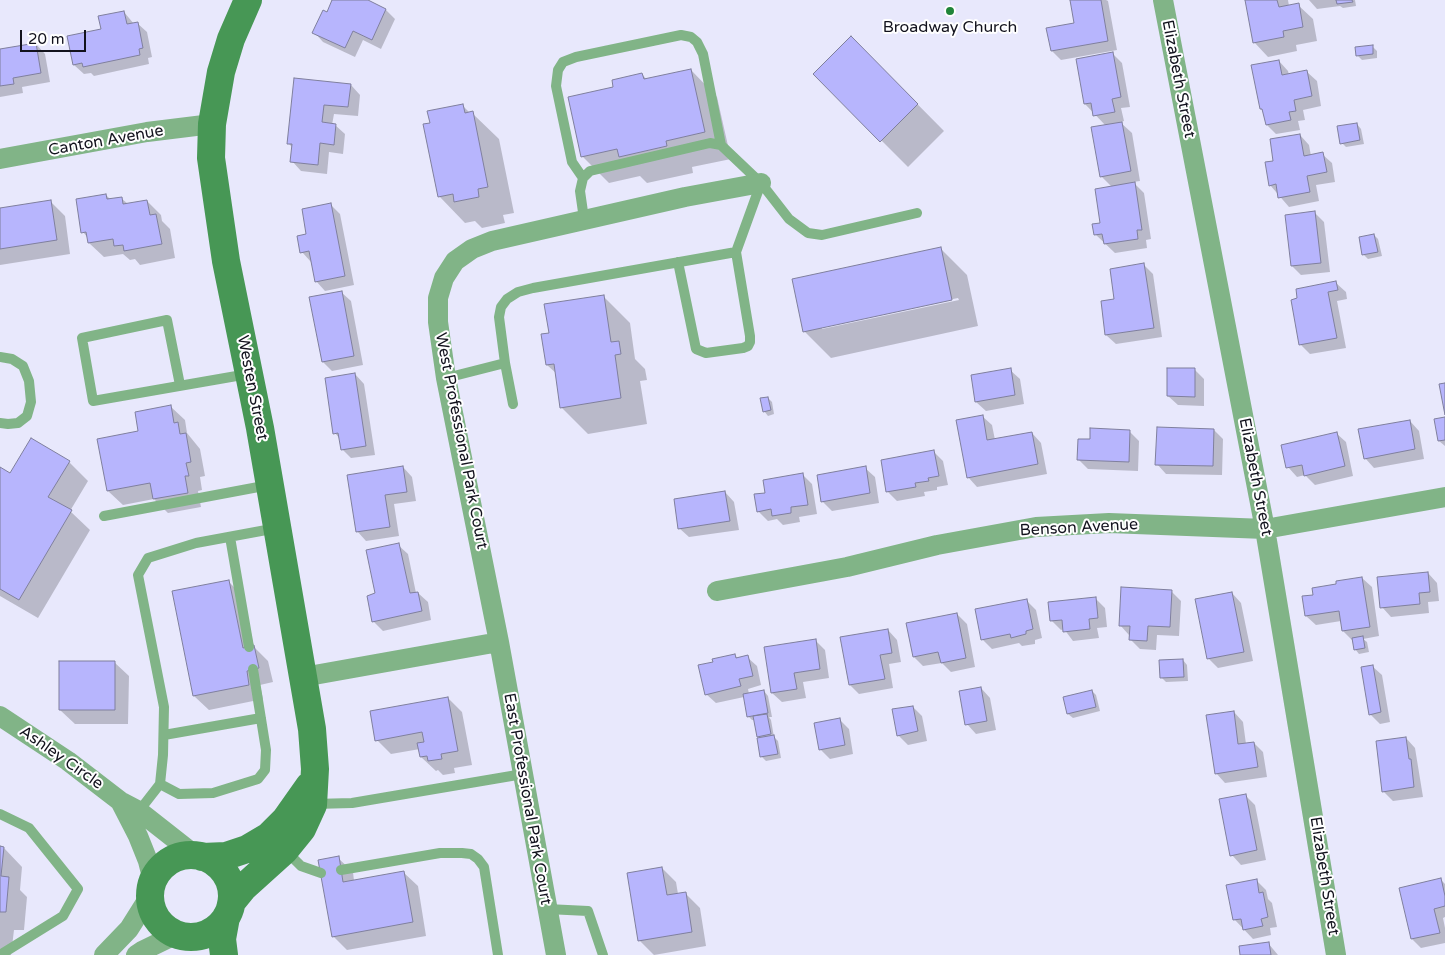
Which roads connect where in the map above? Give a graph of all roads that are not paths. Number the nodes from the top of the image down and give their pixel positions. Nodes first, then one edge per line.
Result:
1 (248, 0) edge
2 (1163, 0) edge
3 (212, 124) junction
4 (721, 145) junction
5 (0, 160) edge
6 (583, 178) junction
7 (761, 183) junction
8 (918, 213) dead end
9 (584, 220) junction
10 (736, 252) junction
11 (678, 262) junction
12 (0, 357) edge
13 (505, 363) junction
14 (249, 374) junction
15 (446, 378) junction
16 (180, 385) junction
17 (513, 404) dead end
18 (0, 423) edge
19 (270, 484) junction
20 (1445, 497) edge
21 (104, 516) dead end
22 (278, 528) junction
23 (1265, 529) junction
24 (230, 537) junction
25 (717, 591) dead end
26 (500, 642) junction
27 (249, 647) dead end
28 (253, 669) dead end
29 (303, 677) junction
30 (0, 716) edge
31 (261, 718) junction
32 (164, 736) junction
33 (523, 774) junction
34 (160, 784) junction
35 (313, 793) junction
36 (120, 801) junction
37 (139, 811) junction
38 (0, 814) edge
39 (285, 850) junction
40 (199, 856) junction
41 (341, 870) dead end
42 (320, 873) dead end
43 (152, 888) junction
44 (547, 909) junction
45 (229, 910) junction
46 (184, 942) edge
47 (0, 955) edge
48 (104, 955) edge
49 (136, 955) edge
50 (224, 955) edge
51 (498, 955) edge
52 (556, 955) edge
53 (603, 955) edge
54 (1336, 955) edge

1 - 3 street, Westen Street
2 - 23 street, Elizabeth Street
3 - 5 street, Canton Avenue
3 - 14 street, Westen Street
4 - 6 lane
4 - 6 lane
4 - 7 lane
6 - 9 lane
7 - 8 lane
7 - 9 street, West Professional Park Court
7 - 10 lane
9 - 15 street, West Professional Park Court
10 - 11 lane
10 - 11 lane
11 - 13 lane
12 - 18 lane
13 - 15 lane
13 - 17 lane
14 - 16 lane
14 - 19 street, Westen Street
15 - 26 street, West Professional Park Court
16 - 16 lane
19 - 21 lane
19 - 22 street, Westen Street
20 - 23 street, Benson Avenue
22 - 24 lane
22 - 29 street, Westen Street
23 - 25 street, Benson Avenue
23 - 54 street, Elizabeth Street
24 - 27 lane
24 - 32 lane
26 - 29 street
26 - 33 street, East Professional Park Court
28 - 31 lane
29 - 35 street, Westen Street
30 - 36 street, Ashley Circle
31 - 32 lane
31 - 34 lane
32 - 34 lane
33 - 35 lane
33 - 44 street, East Professional Park Court
34 - 37 lane
35 - 39 street, Westen Street
35 - 40 street
36 - 37 street, Ashley Circle
36 - 43 street, Ashley Circle
37 - 40 street, Ashley Circle
38 - 47 lane
39 - 42 lane
39 - 45 street, Westen Street
40 - 43 street
40 - 45 street
41 - 51 lane
43 - 46 street
43 - 48 street
44 - 52 street, East Professional Park Court
44 - 53 lane
45 - 46 street
45 - 50 street
46 - 49 street

